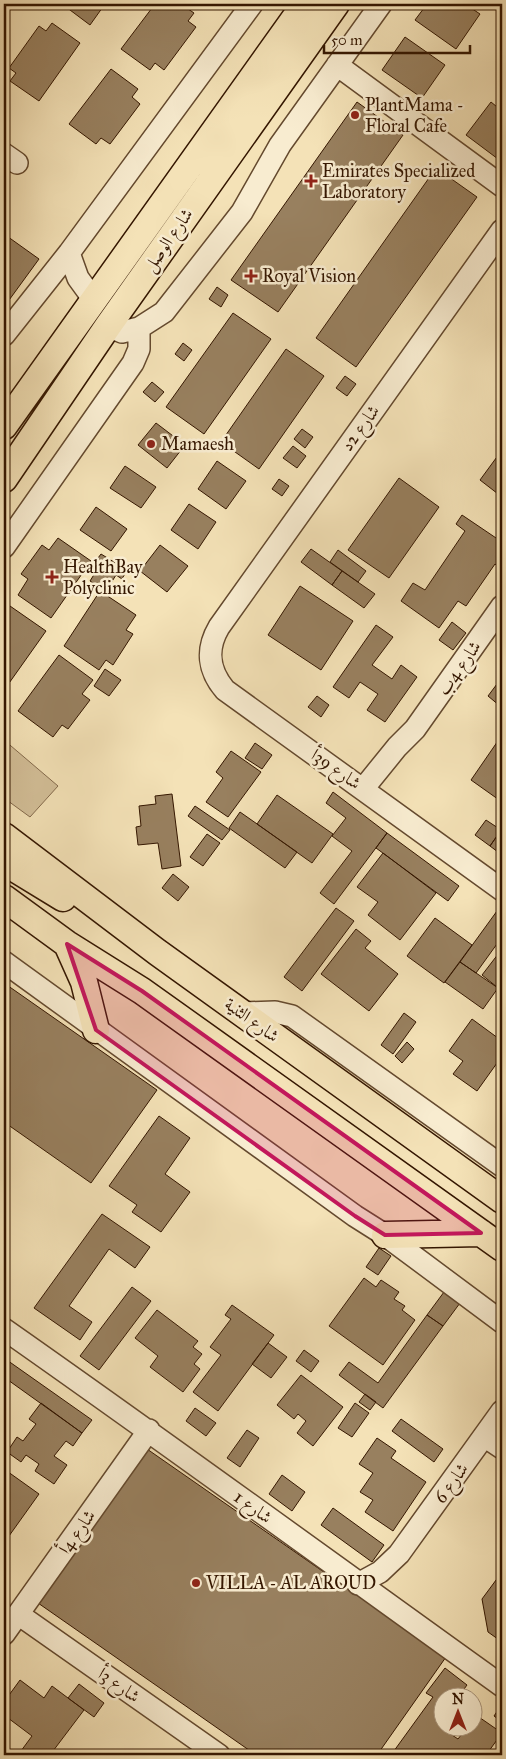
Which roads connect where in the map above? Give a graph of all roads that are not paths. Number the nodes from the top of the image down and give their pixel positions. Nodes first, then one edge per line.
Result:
1 (252, 4) edge
2 (305, 4) edge
3 (336, 4) edge
4 (381, 4) edge
5 (337, 65) junction
6 (502, 186) edge
7 (502, 230) edge
8 (496, 251) edge
9 (69, 253) junction
10 (94, 300) junction
11 (108, 326) junction
12 (139, 328) junction
13 (4, 335) edge
14 (5, 425) edge
15 (4, 479) edge
16 (4, 547) edge
17 (502, 606) edge
18 (219, 627) joint
19 (371, 794) junction
20 (4, 836) edge
21 (4, 862) edge
22 (502, 890) edge
23 (4, 898) edge
24 (67, 944) junction
25 (157, 952) junction
26 (4, 962) edge
27 (242, 1013) junction
28 (96, 1030) junction
29 (502, 1166) edge
30 (502, 1200) edge
31 (481, 1233) junction
32 (385, 1235) junction
33 (502, 1248) edge
34 (502, 1322) edge
35 (4, 1328) edge
36 (495, 1427) edge
37 (149, 1430) junction
38 (502, 1448) edge
39 (399, 1554) junction
40 (358, 1584) junction
41 (387, 1603) junction
42 (18, 1614) junction
43 (4, 1634) edge
44 (502, 1686) edge
45 (219, 1755) edge

1 - 9 street
2 - 10 main road, شارع الوصل
3 - 11 main road, شارع الوصل
4 - 5 street
5 - 6 street
5 - 12 street
7 - 8 street, شارع 2د
8 - 18 street, شارع 2د
9 - 10 street
9 - 13 street
10 - 14 main road, شارع الوصل
11 - 12 street
11 - 15 main road, شارع الوصل
12 - 16 street
17 - 19 street, شارع 4ب
18 - 19 street, شارع 39أ
19 - 22 street, شارع 39أ
20 - 25 main road, شارع الثنية
21 - 25 main road
23 - 24 main road
24 - 28 main road
24 - 31 main road
25 - 27 main road, شارع الثنية
26 - 28 street
27 - 29 street
27 - 30 main road, شارع الثنية
28 - 32 street
31 - 32 main road
31 - 33 main road
32 - 34 street
35 - 37 street, شارع 1
36 - 38 street
36 - 39 street, شارع 6
37 - 40 street, شارع 1
37 - 42 street, شارع 4أ
39 - 40 street, شارع 6
39 - 41 street, شارع 6
40 - 41 street, شارع 1
41 - 44 street, شارع 1
42 - 43 street, شارع 4أ
42 - 45 street, شارع 3أ

